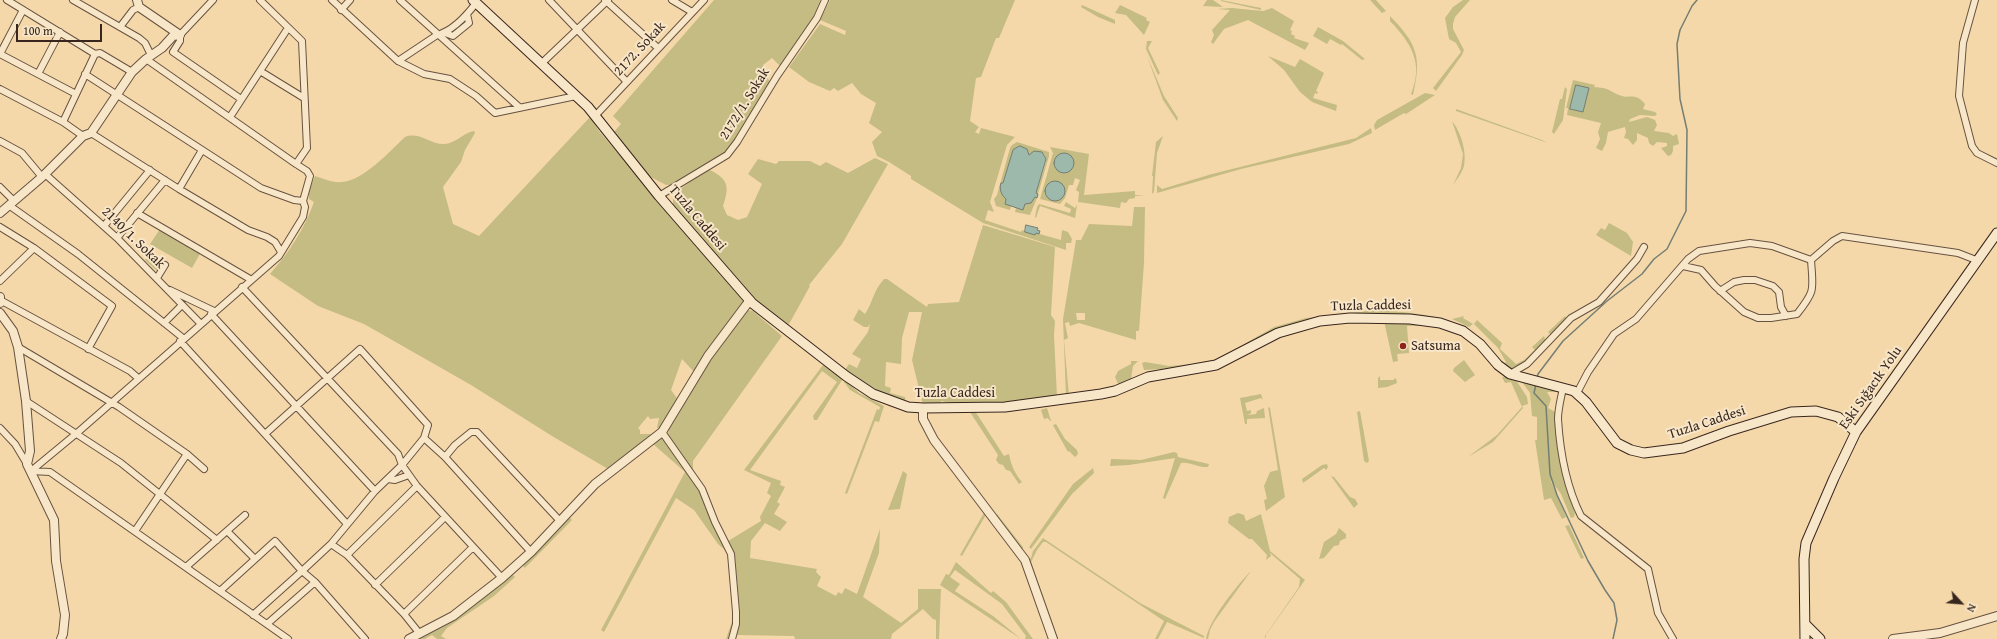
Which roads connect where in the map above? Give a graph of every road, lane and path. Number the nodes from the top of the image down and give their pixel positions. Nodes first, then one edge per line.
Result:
1 (7, 0) edge
2 (73, 0) edge
3 (213, 0) edge
4 (260, 0) edge
5 (332, 0) edge
6 (350, 0) edge
7 (400, 0) edge
8 (549, 0) edge
9 (606, 0) edge
10 (672, 0) edge
11 (704, 0) edge
12 (825, 0) edge
13 (1975, 0) edge
14 (474, 1) edge
15 (138, 3) edge
16 (23, 10) junction
17 (341, 10) junction
18 (692, 12) junction
19 (120, 27) junction
20 (288, 28) junction
21 (578, 29) junction
22 (60, 32) junction
23 (180, 35) junction
24 (438, 35) junction
25 (658, 48) junction
26 (0, 54) edge
27 (95, 54) junction
28 (148, 57) junction
29 (398, 61) junction
30 (542, 63) junction
31 (260, 71) junction
32 (132, 72) junction
33 (38, 74) junction
34 (85, 74) junction
35 (627, 82) junction
36 (0, 88) edge
37 (76, 94) junction
38 (118, 95) junction
39 (576, 96) junction
40 (304, 98) junction
41 (241, 99) junction
42 (519, 107) junction
43 (595, 116) junction
44 (230, 117) junction
45 (63, 122) junction
46 (87, 135) junction
47 (0, 141) edge
48 (202, 150) junction
49 (1997, 163) edge
50 (296, 164) junction
51 (150, 170) junction
52 (44, 175) junction
53 (165, 180) junction
54 (0, 187) edge
55 (178, 189) junction
56 (659, 196) junction
57 (303, 201) junction
58 (12, 204) junction
59 (137, 212) junction
60 (0, 213) edge
61 (104, 226) junction
62 (0, 227) edge
63 (1997, 233) edge
64 (117, 238) junction
65 (1644, 247) dead end
66 (34, 248) junction
67 (281, 252) junction
68 (1811, 260) junction
69 (1976, 260) junction
70 (165, 265) dead end
71 (1683, 266) junction
72 (157, 278) junction
73 (250, 280) junction
74 (0, 281) edge
75 (242, 287) junction
76 (169, 289) junction
77 (1720, 291) junction
78 (0, 297) edge
79 (750, 300) junction
80 (0, 302) edge
81 (182, 305) junction
82 (0, 313) edge
83 (212, 313) junction
84 (1786, 316) junction
85 (164, 323) junction
86 (200, 323) junction
87 (182, 340) junction
88 (18, 347) junction
89 (88, 349) junction
90 (1510, 374) junction
91 (138, 378) junction
92 (327, 378) junction
93 (1558, 386) junction
94 (1577, 393) junction
95 (26, 401) junction
96 (111, 402) junction
97 (296, 406) junction
98 (923, 408) junction
99 (0, 428) edge
100 (662, 432) junction
101 (1856, 432) junction
102 (77, 433) junction
103 (265, 434) junction
104 (424, 438) junction
105 (187, 454) junction
106 (445, 457) junction
107 (402, 465) junction
108 (29, 468) junction
109 (204, 469) dead end
110 (409, 475) junction
111 (388, 479) junction
112 (417, 486) junction
113 (375, 491) junction
114 (160, 493) junction
115 (245, 514) dead end
116 (445, 517) junction
117 (560, 521) junction
118 (347, 524) junction
119 (135, 531) junction
120 (227, 531) junction
121 (217, 540) junction
122 (331, 544) junction
123 (472, 547) junction
124 (531, 552) junction
125 (347, 555) junction
126 (255, 559) junction
127 (186, 567) junction
128 (302, 571) junction
129 (502, 578) junction
130 (315, 582) junction
131 (375, 585) junction
132 (220, 591) junction
133 (253, 614) junction
134 (404, 614) junction
135 (1997, 616) edge
136 (267, 624) junction
137 (1806, 624) junction
138 (420, 634) junction
139 (1939, 636) edge
140 (61, 639) edge
141 (288, 639) edge
142 (365, 639) edge
143 (409, 639) edge
144 (732, 639) edge
145 (1053, 639) edge
146 (1673, 639) edge
147 (1805, 639) edge
148 (1814, 639) edge
149 (1819, 639) edge
150 (1893, 639) edge

1 - 16 street
2 - 19 street
3 - 23 street
4 - 20 street
5 - 17 street
6 - 17 street
7 - 24 street
8 - 21 street
9 - 21 street
9 - 25 street
10 - 18 street
11 - 18 street, 2172. Sokak
12 - 56 street, 2172/1. Sokak
13 - 49 street
14 - 24 street
14 - 30 main road, Tuzla Caddesi
15 - 19 street
15 - 23 street
16 - 22 street
16 - 26 street
17 - 29 street
18 - 25 street, 2172. Sokak
19 - 28 street
20 - 31 street
20 - 40 street
21 - 30 street
21 - 35 street
22 - 27 street
22 - 33 street
23 - 28 street
23 - 41 street
24 - 29 street
24 - 42 street
25 - 35 street, 2172. Sokak
26 - 33 street
27 - 32 street
27 - 34 street
28 - 32 street
28 - 44 street
29 - 42 street
30 - 39 main road, Tuzla Caddesi
31 - 40 street
31 - 41 street
32 - 38 street
33 - 37 street
34 - 37 street
34 - 38 street
35 - 43 street, 2172. Sokak
36 - 45 street
37 - 45 street
38 - 46 street
38 - 48 street
39 - 42 street
39 - 43 main road, Tuzla Caddesi
40 - 50 street
41 - 44 street
43 - 56 main road, Tuzla Caddesi
44 - 50 street
45 - 46 street
46 - 51 street
46 - 52 street
47 - 52 street, 2140/1. Sokak
48 - 55 street
48 - 57 street
50 - 57 street
51 - 53 street
51 - 61 street
52 - 58 street
52 - 61 street, 2140/1. Sokak
53 - 55 street
53 - 59 street
54 - 58 street
55 - 67 street
56 - 79 main road, Tuzla Caddesi
57 - 67 street
58 - 60 street
58 - 85 street
59 - 64 street
59 - 73 street
61 - 64 street, 2140/1. Sokak
62 - 66 street
63 - 69 main road, Eski Sığacık Yolu
64 - 72 street, 2140/1. Sokak
65 - 90 street
66 - 74 street
66 - 89 street
67 - 73 street
68 - 69 street
68 - 71 street
68 - 84 street
69 - 101 main road, Eski Sığacık Yolu
70 - 72 street
71 - 77 street
71 - 94 street
72 - 76 street, 2140/1. Sokak
73 - 75 street
75 - 83 street
75 - 92 street
76 - 81 street, 2140/1. Sokak
76 - 83 street
77 - 84 street
77 - 84 street
78 - 80 street
79 - 98 main road, Tuzla Caddesi
79 - 100 street
80 - 89 street
81 - 85 street
81 - 86 street, 2140/1. Sokak
82 - 88 street
83 - 86 street
83 - 97 street
85 - 87 street
86 - 87 street
87 - 91 street
87 - 103 street
88 - 95 street
88 - 96 street
89 - 91 street
90 - 93 main road, Tuzla Caddesi
90 - 98 main road, Tuzla Caddesi
91 - 96 street
92 - 97 street
92 - 104 street
92 - 107 street
93 - 94 main road, Tuzla Caddesi
93 - 146 street
94 - 101 main road, Tuzla Caddesi
95 - 102 street
95 - 108 street
96 - 102 street
96 - 105 street
97 - 103 street
97 - 113 street
98 - 145 street
99 - 108 street
100 - 117 street
100 - 144 street
101 - 137 main road, Eski Sığacık Yolu
102 - 108 street
102 - 114 street
103 - 118 street
104 - 106 street
104 - 107 street
105 - 109 street
105 - 114 street
106 - 117 street
106 - 124 street
107 - 110 street
107 - 111 street
108 - 119 street
108 - 140 street
110 - 111 street
110 - 112 street
111 - 113 street
112 - 116 street
112 - 125 street
113 - 118 street
114 - 119 street
114 - 121 street
115 - 120 street
116 - 123 street
116 - 131 street
117 - 124 street
118 - 122 street
119 - 127 street
120 - 121 street
120 - 126 street
121 - 127 street
122 - 125 street
122 - 128 street
123 - 129 street
123 - 134 street
124 - 129 street
125 - 131 street
126 - 128 street
126 - 132 street
127 - 132 street
128 - 130 street
128 - 133 street
129 - 138 street
130 - 136 street
130 - 142 street
131 - 134 street
132 - 133 street
133 - 136 street
134 - 138 street
135 - 139 street
136 - 141 street
137 - 147 main road, Eski Sığacık Yolu
137 - 149 main road
138 - 143 street
139 - 150 street
148 - 149 main road

